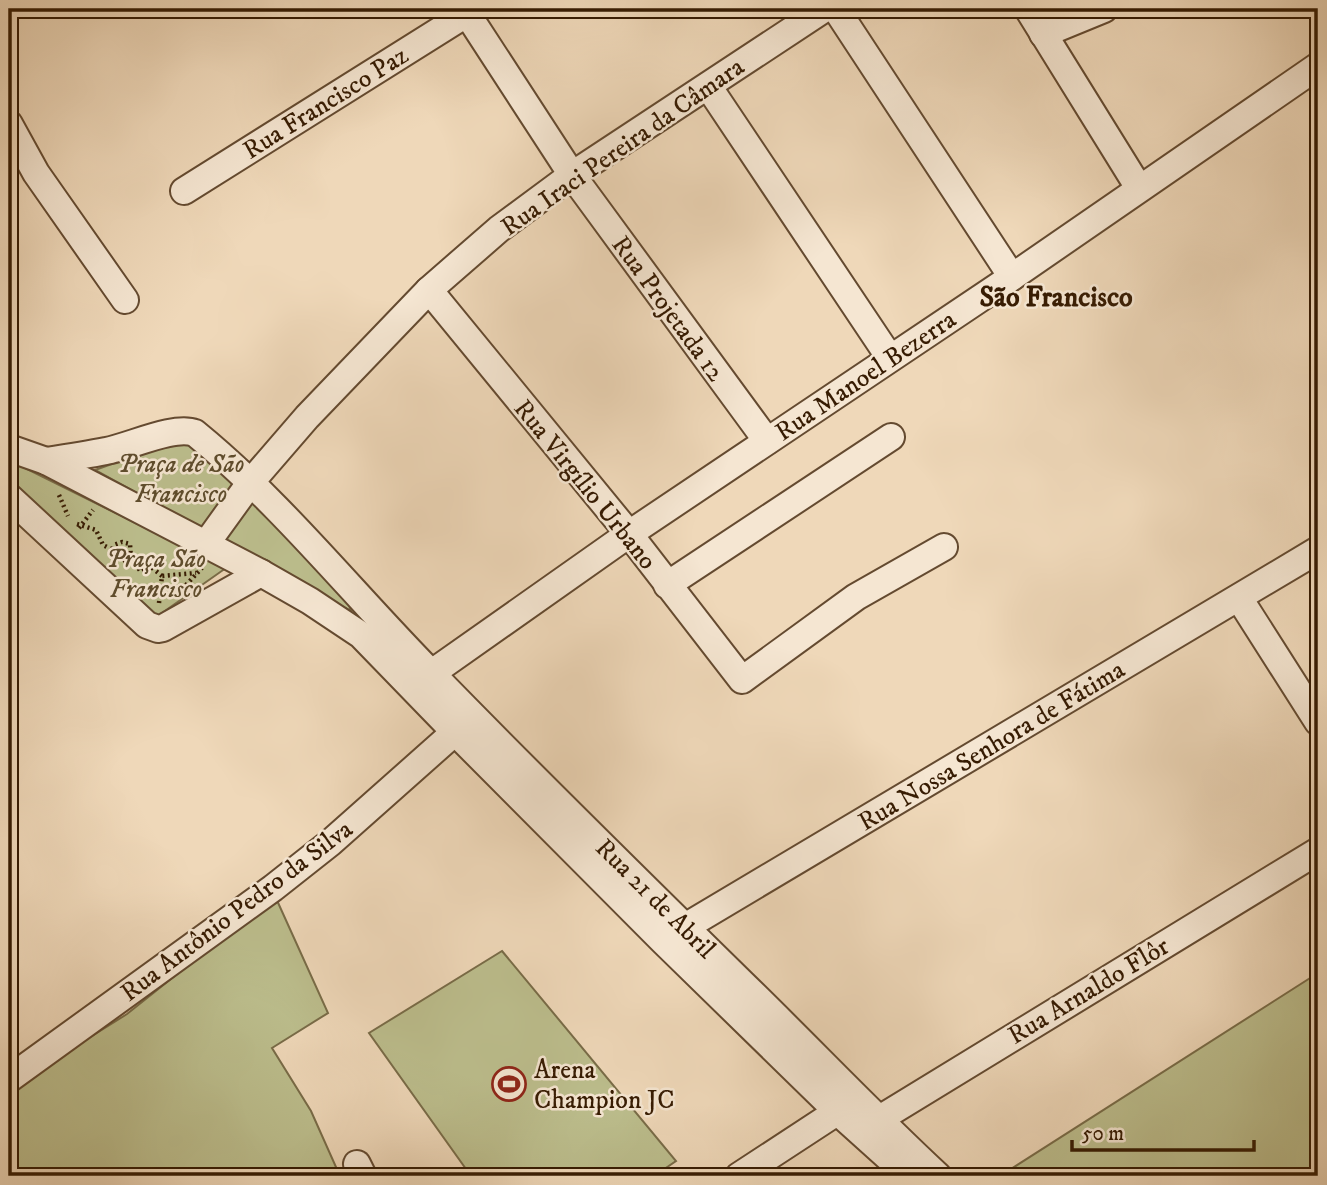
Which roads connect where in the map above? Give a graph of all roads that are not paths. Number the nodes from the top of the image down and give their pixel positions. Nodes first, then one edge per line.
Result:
1 (824, 9) edge
2 (836, 9) edge
3 (1028, 9) edge
4 (1104, 9) edge
5 (468, 10) edge
6 (1043, 34) junction
7 (1318, 66) edge
8 (708, 86) junction
9 (9, 124) edge
10 (572, 175) junction
11 (1139, 188) junction
12 (184, 191) dead end
13 (1012, 277) junction
14 (429, 290) junction
15 (125, 300) dead end
16 (890, 358) junction
17 (891, 437) dead end
18 (767, 441) junction
19 (9, 448) edge
20 (46, 461) junction
21 (250, 483) junction
22 (9, 497) edge
23 (629, 534) junction
24 (944, 547) dead end
25 (1318, 550) edge
26 (200, 552) junction
27 (261, 573) junction
28 (667, 585) junction
29 (1239, 598) junction
30 (369, 626) junction
31 (421, 680) junction
32 (1318, 722) edge
33 (455, 732) junction
34 (1318, 851) edge
35 (673, 934) junction
36 (9, 1079) edge
37 (847, 1106) junction
38 (868, 1125) junction
39 (739, 1176) edge
40 (909, 1176) edge
41 (938, 1176) edge

1 - 8 street, Rua Iraci Pereira da Câmara
2 - 13 street
3 - 6 street
4 - 6 street
5 - 10 street, Rua Projetada 12
5 - 12 street, Rua Francisco Paz
6 - 11 street
7 - 11 street, Rua Manoel Bezerra
8 - 10 street, Rua Iraci Pereira da Câmara
8 - 16 street
9 - 15 street
10 - 14 street, Rua Iraci Pereira da Câmara
10 - 18 street, Rua Projetada 12
11 - 13 street, Rua Manoel Bezerra
13 - 16 street, Rua Manoel Bezerra
14 - 21 street, Rua Iraci Pereira da Câmara
14 - 23 street, Rua Virgílio Urbano
16 - 18 street, Rua Manoel Bezerra
17 - 28 street
18 - 23 street, Rua Manoel Bezerra
19 - 20 street
20 - 21 street
20 - 26 street
21 - 26 street, Rua Iraci Pereira da Câmara
21 - 30 street
22 - 27 street
23 - 28 street, Rua Virgílio Urbano
23 - 31 street, Rua Manoel Bezerra
24 - 28 street, Rua Virgílio Urbano
25 - 29 street, Rua Nossa Senhora de Fátima
26 - 27 street
27 - 30 street
29 - 32 street
29 - 35 street, Rua Nossa Senhora de Fátima
30 - 31 street, Rua 21 de Abril
31 - 33 street, Rua 21 de Abril
31 - 35 street, Rua 21 de Abril
33 - 35 street, Rua 21 de Abril
33 - 36 street, Rua Antônio Pedro da Silva
34 - 38 street, Rua Arnaldo Flôr
35 - 37 street, Rua 21 de Abril
37 - 38 street, Rua 21 de Abril
37 - 39 street
38 - 40 street, Rua 21 de Abril
38 - 41 street, Rua 21 de Abril

